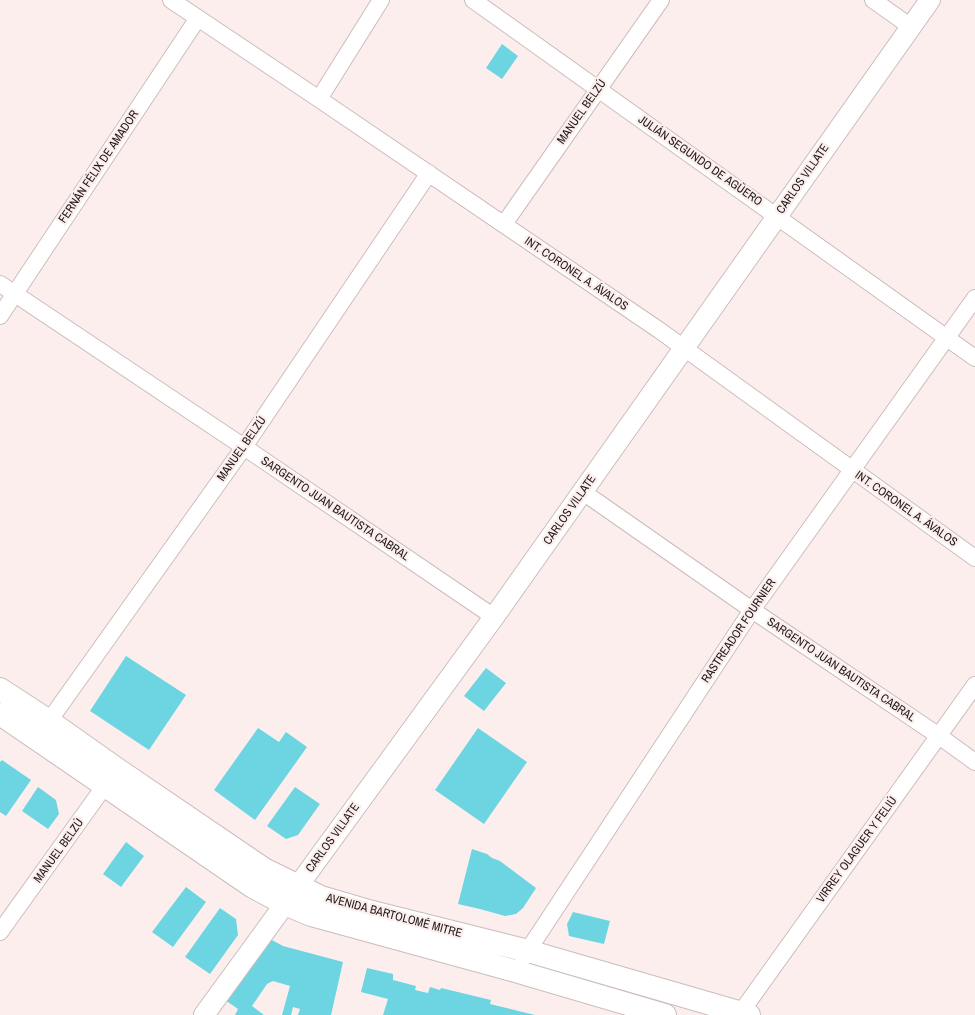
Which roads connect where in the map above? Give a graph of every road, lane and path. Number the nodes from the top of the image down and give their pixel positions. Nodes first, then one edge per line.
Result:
1 (171, 0) edge
2 (381, 0) edge
3 (473, 0) edge
4 (661, 0) edge
5 (873, 0) edge
6 (930, 0) edge
7 (198, 18) junction
8 (911, 27) junction
9 (598, 89) junction
10 (319, 99) junction
11 (428, 173) junction
12 (777, 216) junction
13 (504, 224) junction
14 (0, 284) edge
15 (15, 294) junction
16 (975, 298) edge
17 (0, 316) edge
18 (946, 337) junction
19 (684, 348) junction
20 (975, 358) edge
21 (244, 447) junction
22 (852, 470) junction
23 (583, 492) junction
24 (975, 558) edge
25 (752, 610) junction
26 (494, 618) junction
27 (975, 684) edge
28 (0, 689) edge
29 (0, 714) edge
30 (49, 722) junction
31 (939, 736) junction
32 (975, 762) edge
33 (111, 777) junction
34 (291, 895) junction
35 (0, 932) edge
36 (528, 951) junction
37 (515, 971) junction
38 (743, 1014) edge
39 (204, 1015) edge
40 (665, 1015) edge

1 - 7 street, INT. CORONEL A. ÁVALOS
2 - 10 street
3 - 9 street, JULIÁN SEGUNDO DE AGÜERO
4 - 9 street, MANUEL BELZÚ
5 - 8 street
6 - 8 street, CARLOS VILLATE
7 - 10 street, INT. CORONEL A. ÁVALOS
7 - 15 street, FERNÁN FÉLIX DE AMADOR
8 - 12 street, CARLOS VILLATE
9 - 12 street, JULIÁN SEGUNDO DE AGÜERO
9 - 13 street, MANUEL BELZÚ
10 - 11 street, INT. CORONEL A. ÁVALOS
11 - 13 street, INT. CORONEL A. ÁVALOS
11 - 21 street, MANUEL BELZÚ
12 - 18 street, JULIÁN SEGUNDO DE AGÜERO
12 - 19 street, CARLOS VILLATE
13 - 19 street, INT. CORONEL A. ÁVALOS
14 - 15 street, SARGENTO JUAN BAUTISTA CABRAL
15 - 17 street, FERNÁN FÉLIX DE AMADOR
15 - 21 street, SARGENTO JUAN BAUTISTA CABRAL
16 - 18 street, RASTREADOR FOURNIER
18 - 20 street, JULIÁN SEGUNDO DE AGÜERO
18 - 22 street, RASTREADOR FOURNIER
19 - 22 street, INT. CORONEL A. ÁVALOS
19 - 23 street, CARLOS VILLATE
21 - 26 street, SARGENTO JUAN BAUTISTA CABRAL
21 - 30 street, MANUEL BELZÚ
22 - 24 street, INT. CORONEL A. ÁVALOS
22 - 25 street, RASTREADOR FOURNIER
23 - 25 street, SARGENTO JUAN BAUTISTA CABRAL
23 - 26 street, CARLOS VILLATE
25 - 31 street, SARGENTO JUAN BAUTISTA CABRAL
25 - 36 street, RASTREADOR FOURNIER
26 - 34 street, CARLOS VILLATE
27 - 31 street, VIRREY OLAGUER Y FELIÚ
28 - 30 main road, AVENIDA BARTOLOMÉ MITRE
29 - 33 main road, AVENIDA BARTOLOMÉ MITRE
30 - 33 main road, AVENIDA BARTOLOMÉ MITRE
31 - 32 street, SARGENTO JUAN BAUTISTA CABRAL
31 - 38 street, VIRREY OLAGUER Y FELIÚ
33 - 34 main road, AVENIDA BARTOLOMÉ MITRE
33 - 35 street, MANUEL BELZÚ
34 - 36 main road, AVENIDA BARTOLOMÉ MITRE
34 - 37 main road, AVENIDA BARTOLOMÉ MITRE
34 - 39 street, CARLOS VILLATE
36 - 37 street, RASTREADOR FOURNIER
36 - 38 main road, AVENIDA BARTOLOMÉ MITRE
37 - 40 main road, AVENIDA BARTOLOMÉ MITRE

